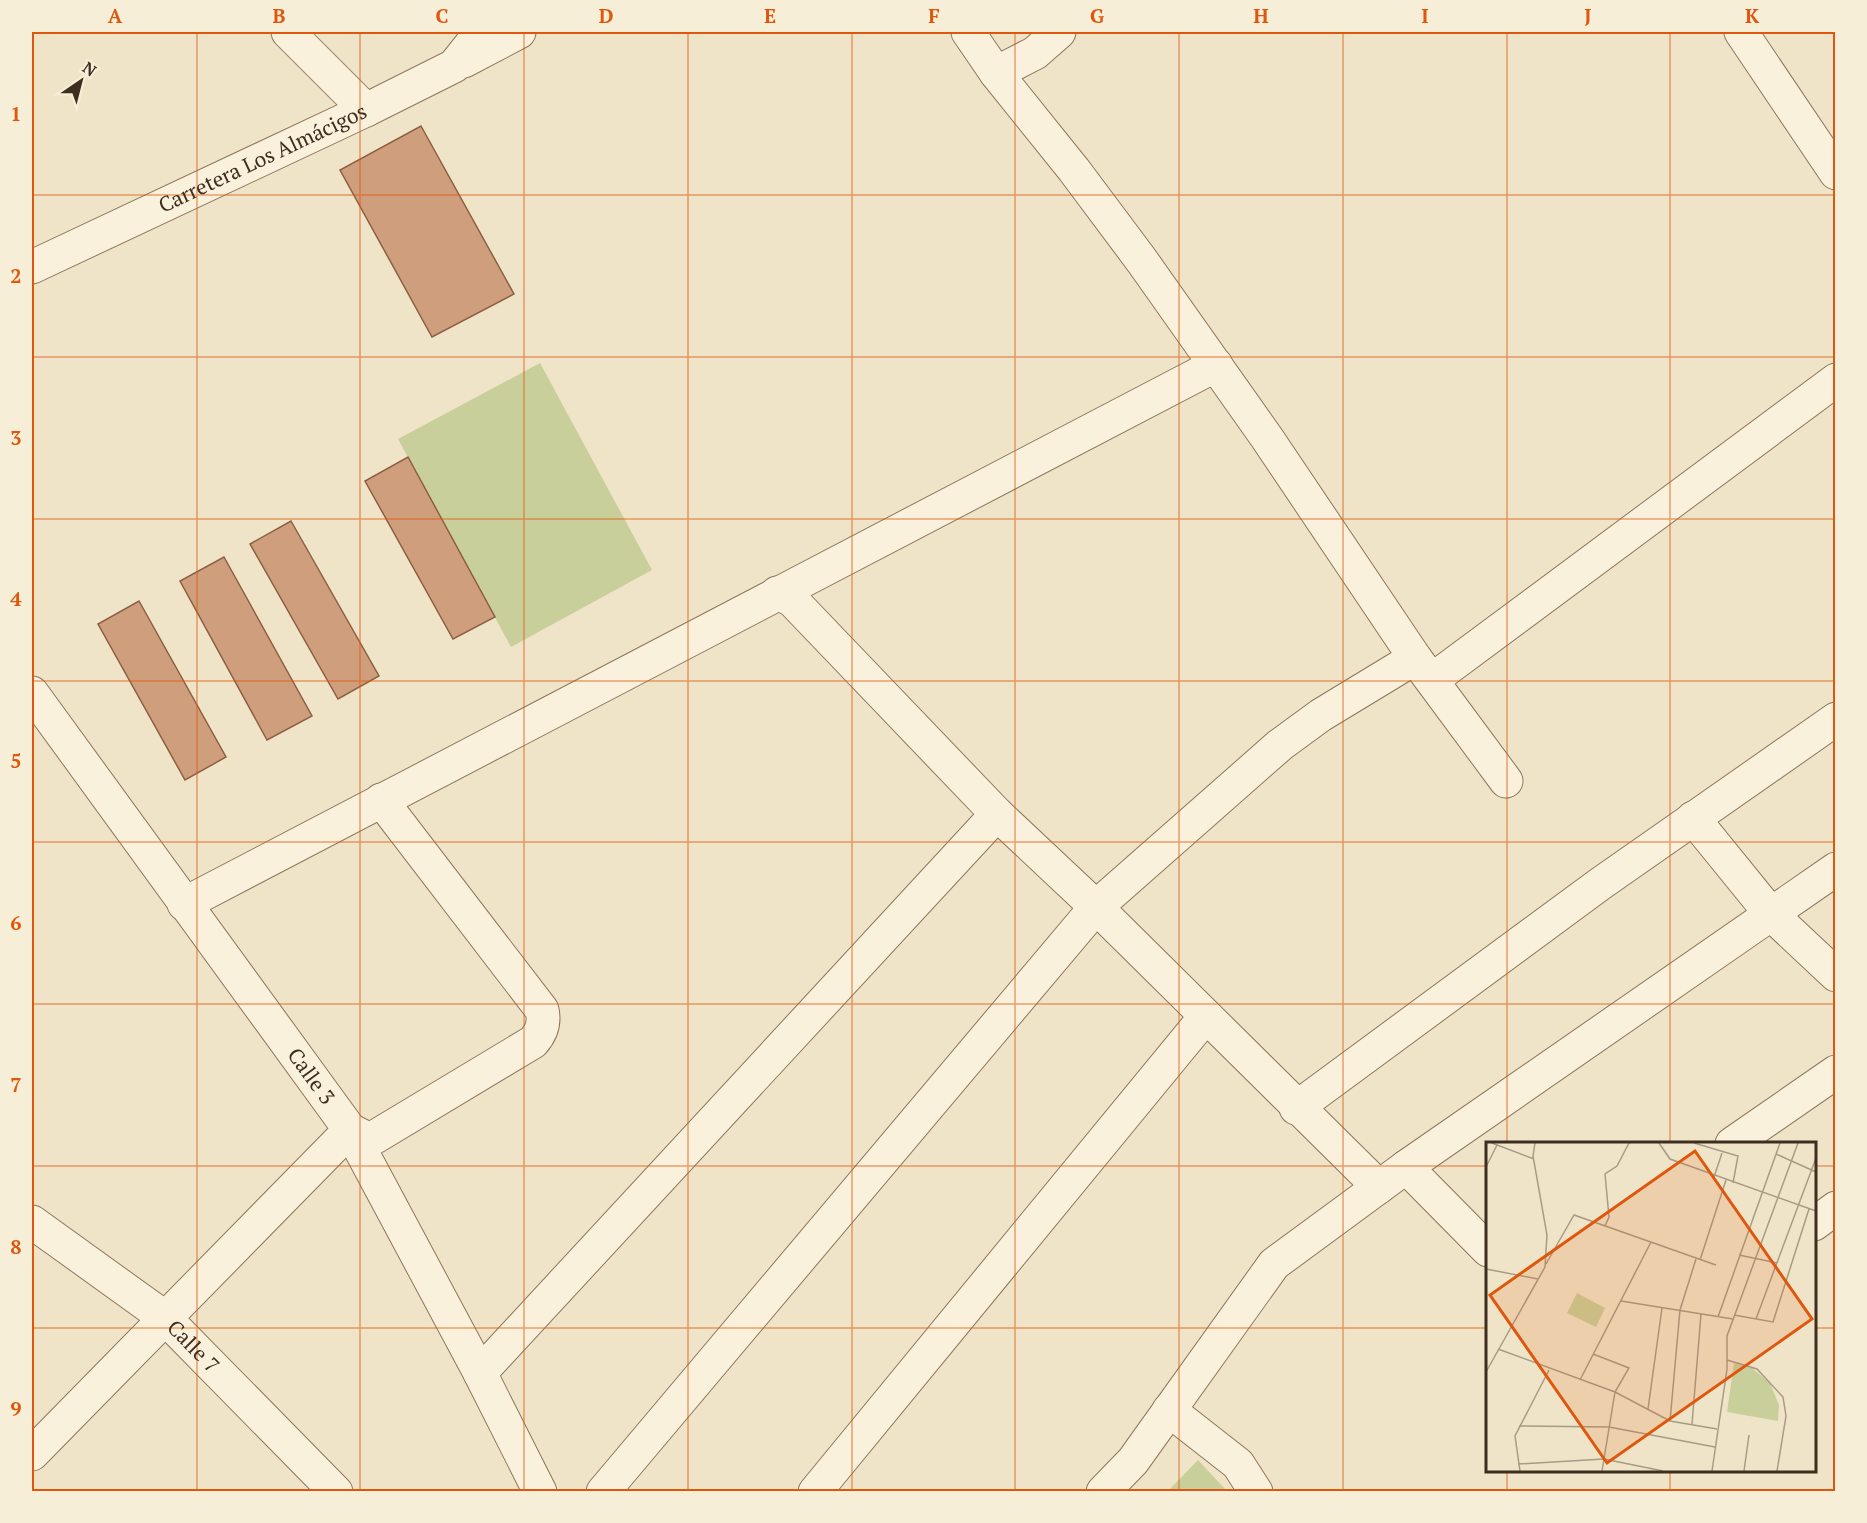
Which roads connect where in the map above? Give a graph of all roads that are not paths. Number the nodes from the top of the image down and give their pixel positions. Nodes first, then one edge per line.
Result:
1 (288, 32) edge
2 (481, 32) edge
3 (519, 32) edge
4 (968, 32) edge
5 (1059, 32) edge
6 (1741, 32) edge
7 (454, 66) junction
8 (996, 73) junction
9 (366, 110) junction
10 (1836, 173) edge
11 (32, 267) edge
12 (1216, 365) junction
13 (1836, 380) edge
14 (777, 593) junction
15 (1423, 669) junction
16 (36, 708) edge
17 (1836, 719) edge
18 (1506, 781) dead end
19 (381, 800) junction
20 (997, 814) junction
21 (1693, 818) junction
22 (1836, 869) edge
23 (184, 904) junction
24 (1096, 907) junction
25 (1771, 914) junction
26 (1836, 975) edge
27 (1206, 1016) junction
28 (1836, 1072) edge
29 (1296, 1108) junction
30 (350, 1130) junction
31 (1733, 1142) edge
32 (1406, 1167) junction
33 (1379, 1187) junction
34 (1836, 1208) edge
35 (32, 1222) edge
36 (1816, 1223) edge
37 (1486, 1248) edge
38 (164, 1317) junction
39 (480, 1373) junction
40 (1169, 1410) junction
41 (32, 1454) edge
42 (336, 1491) edge
43 (540, 1491) edge
44 (603, 1491) edge
45 (815, 1491) edge
46 (1103, 1491) edge
47 (1256, 1491) edge

1 - 9 street
2 - 7 street, Carretera Los Almácigos
3 - 7 street
4 - 8 street
5 - 8 street
6 - 10 street
7 - 9 street, Carretera Los Almácigos
8 - 12 street
9 - 11 street, Carretera Los Almácigos
12 - 14 street
12 - 15 street
13 - 15 street
14 - 19 street
14 - 20 street
15 - 18 street
15 - 24 street
16 - 23 street, Calle 3
17 - 21 street
19 - 23 street
19 - 30 street
20 - 24 street
20 - 39 street
21 - 25 street
21 - 29 street
22 - 25 street
23 - 30 street, Calle 3
24 - 27 street
24 - 44 street
25 - 26 street
25 - 32 street
27 - 29 street
27 - 45 street
28 - 31 street
29 - 33 street
30 - 38 street
30 - 39 street, Calle 3
32 - 33 street
32 - 37 street
33 - 40 street
34 - 36 street
35 - 38 street, Calle 7
38 - 41 street
38 - 42 street, Calle 7
39 - 43 street, Calle 3
40 - 46 street
40 - 47 street

